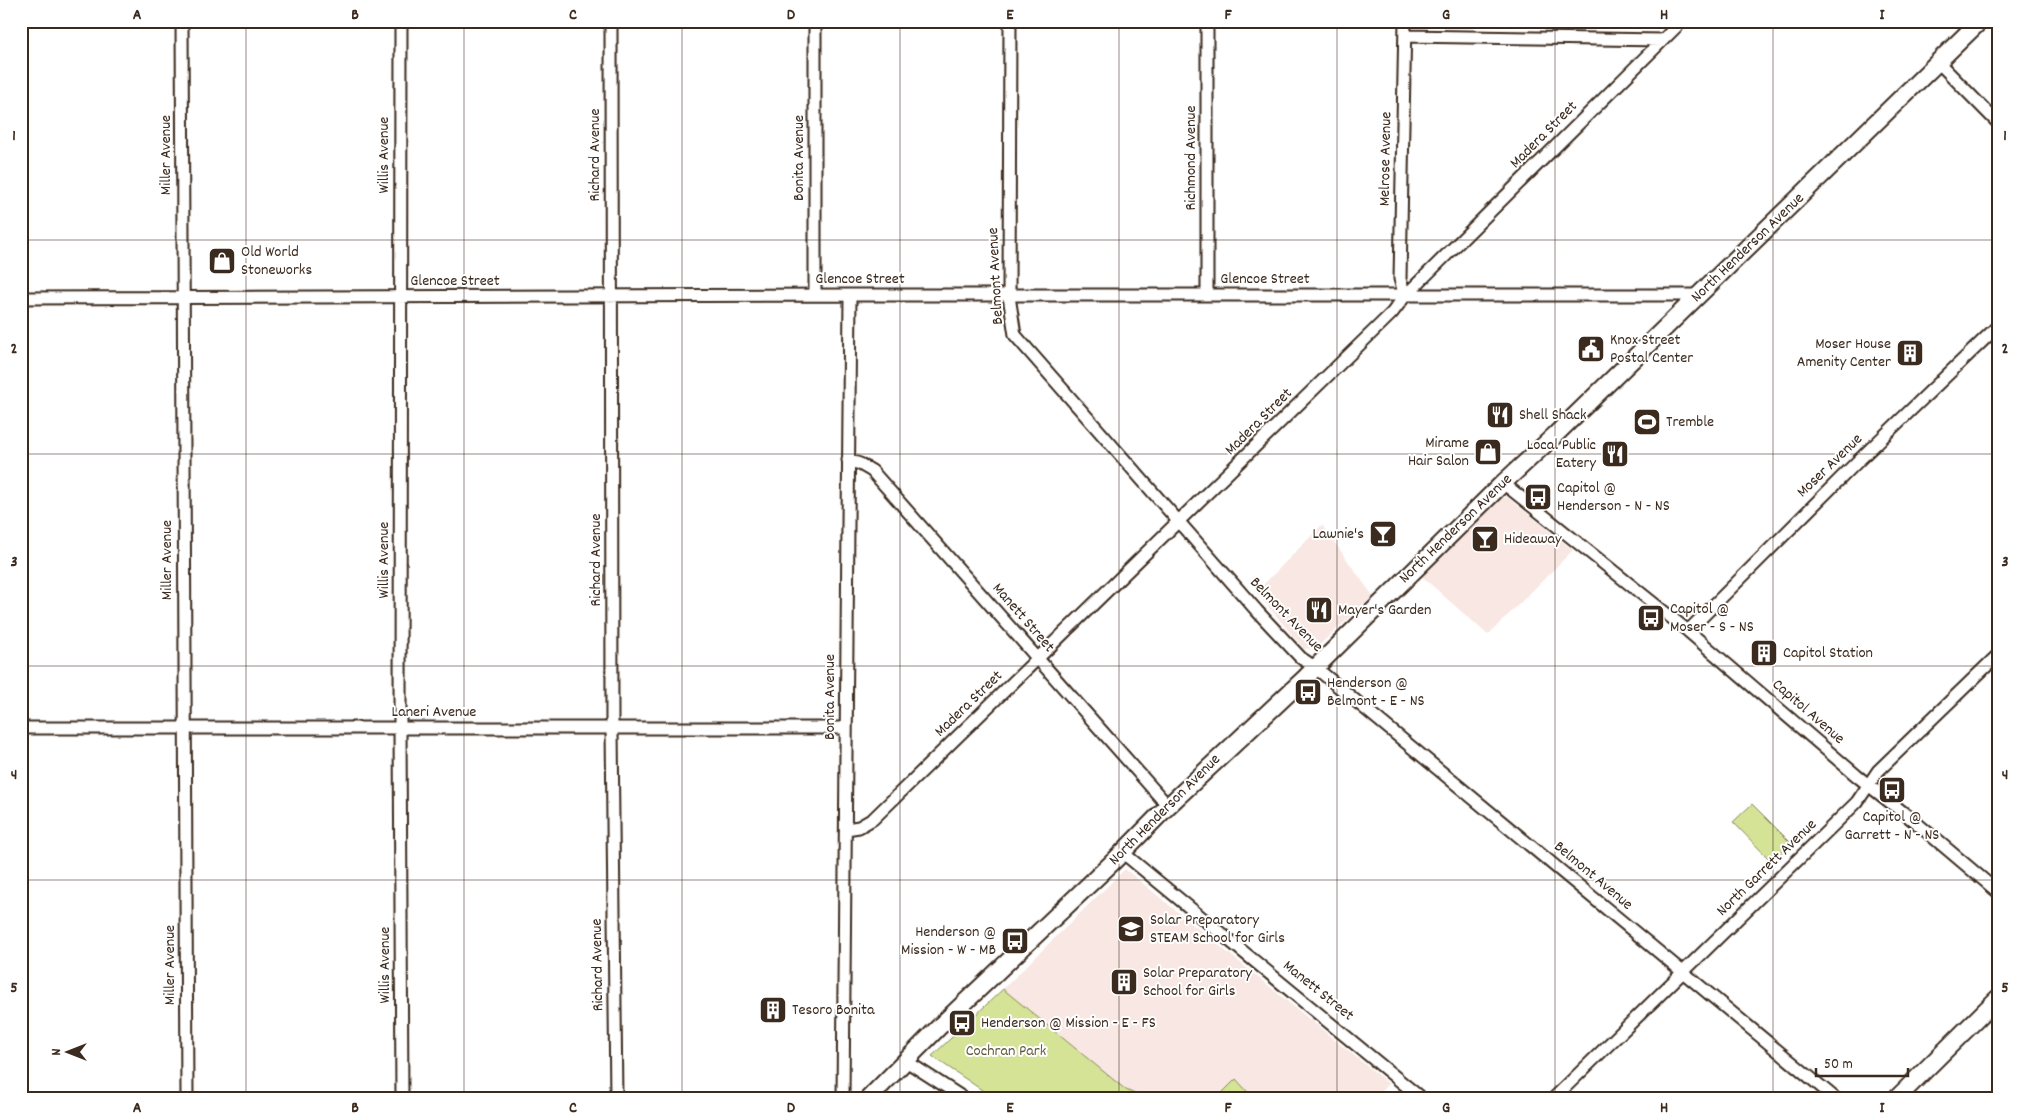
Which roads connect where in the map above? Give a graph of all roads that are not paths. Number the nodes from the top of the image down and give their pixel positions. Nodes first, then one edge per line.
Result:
1 (182, 21) edge
2 (401, 21) edge
3 (611, 21) edge
4 (815, 21) edge
5 (1010, 21) edge
6 (1207, 21) edge
7 (1405, 21) edge
8 (1682, 21) edge
9 (1980, 21) edge
10 (1405, 36) junction
11 (1663, 40) junction
12 (1939, 63) junction
13 (1998, 123) edge
14 (850, 295) junction
15 (1207, 295) junction
16 (815, 296) junction
17 (1010, 296) junction
18 (1405, 296) junction
19 (1699, 296) junction
20 (182, 297) junction
21 (400, 297) junction
22 (612, 297) junction
23 (21, 298) edge
24 (1998, 326) edge
25 (848, 460) junction
26 (1503, 483) junction
27 (1180, 522) junction
28 (1688, 631) junction
29 (1998, 655) edge
30 (1038, 659) junction
31 (1316, 668) junction
32 (21, 728) edge
33 (184, 728) junction
34 (400, 728) junction
35 (846, 728) junction
36 (612, 729) junction
37 (1869, 785) junction
38 (1168, 806) junction
39 (846, 829) junction
40 (1122, 852) junction
41 (1998, 892) edge
42 (1683, 972) junction
43 (1998, 998) edge
44 (906, 1061) junction
45 (187, 1099) edge
46 (402, 1099) edge
47 (616, 1099) edge
48 (844, 1099) edge
49 (868, 1099) edge
50 (965, 1099) edge
51 (1422, 1099) edge
52 (1553, 1099) edge
53 (1836, 1099) edge
54 (1896, 1099) edge

1 - 20 street, Miller Avenue
2 - 21 street, Willis Avenue
3 - 22 street, Richard Avenue
4 - 16 street, Bonita Avenue
5 - 17 street, Belmont Avenue
6 - 15 street, Richmond Avenue
7 - 10 street, Melrose Avenue
8 - 11 street, Madera Street
9 - 12 street, North Henderson Avenue
10 - 11 street
10 - 18 street, Melrose Avenue
11 - 18 street, Madera Street
12 - 13 street
12 - 19 street, North Henderson Avenue
14 - 16 street, Glencoe Street
14 - 17 street, Glencoe Street
14 - 25 street, Bonita Avenue
15 - 17 street, Glencoe Street
15 - 18 street, Glencoe Street
16 - 22 street, Glencoe Street
17 - 27 street, Belmont Avenue
18 - 19 street, Glencoe Street
18 - 27 street, Madera Street
19 - 26 street, North Henderson Avenue
20 - 21 street, Glencoe Street
20 - 23 street, Glencoe Street
20 - 33 street, Miller Avenue
21 - 22 street, Glencoe Street
21 - 34 street, Willis Avenue
22 - 36 street, Richard Avenue
24 - 28 street, Moser Avenue
25 - 30 street, Manett Street
25 - 35 street, Bonita Avenue
26 - 28 street, Capitol Avenue
26 - 31 street, North Henderson Avenue
27 - 30 street, Madera Street
27 - 31 street, Belmont Avenue
28 - 37 street, Capitol Avenue
29 - 37 street, North Garrett Avenue
30 - 38 street, Manett Street
30 - 39 street, Madera Street
31 - 38 street, North Henderson Avenue
31 - 42 street, Belmont Avenue
32 - 33 street, Laneri Avenue
33 - 34 street, Laneri Avenue
33 - 45 street, Miller Avenue
34 - 36 street, Laneri Avenue
34 - 46 street, Willis Avenue
35 - 36 street, Laneri Avenue
35 - 39 street, Bonita Avenue
36 - 47 street, Richard Avenue
37 - 41 street, Capitol Avenue
37 - 42 street, North Garrett Avenue
38 - 40 street, North Henderson Avenue
39 - 48 street, Bonita Avenue
40 - 44 street, North Henderson Avenue
40 - 51 street, Manett Street
42 - 52 street, North Garrett Avenue
42 - 53 street, Belmont Avenue
43 - 54 street
44 - 49 street, North Henderson Avenue
44 - 50 street

